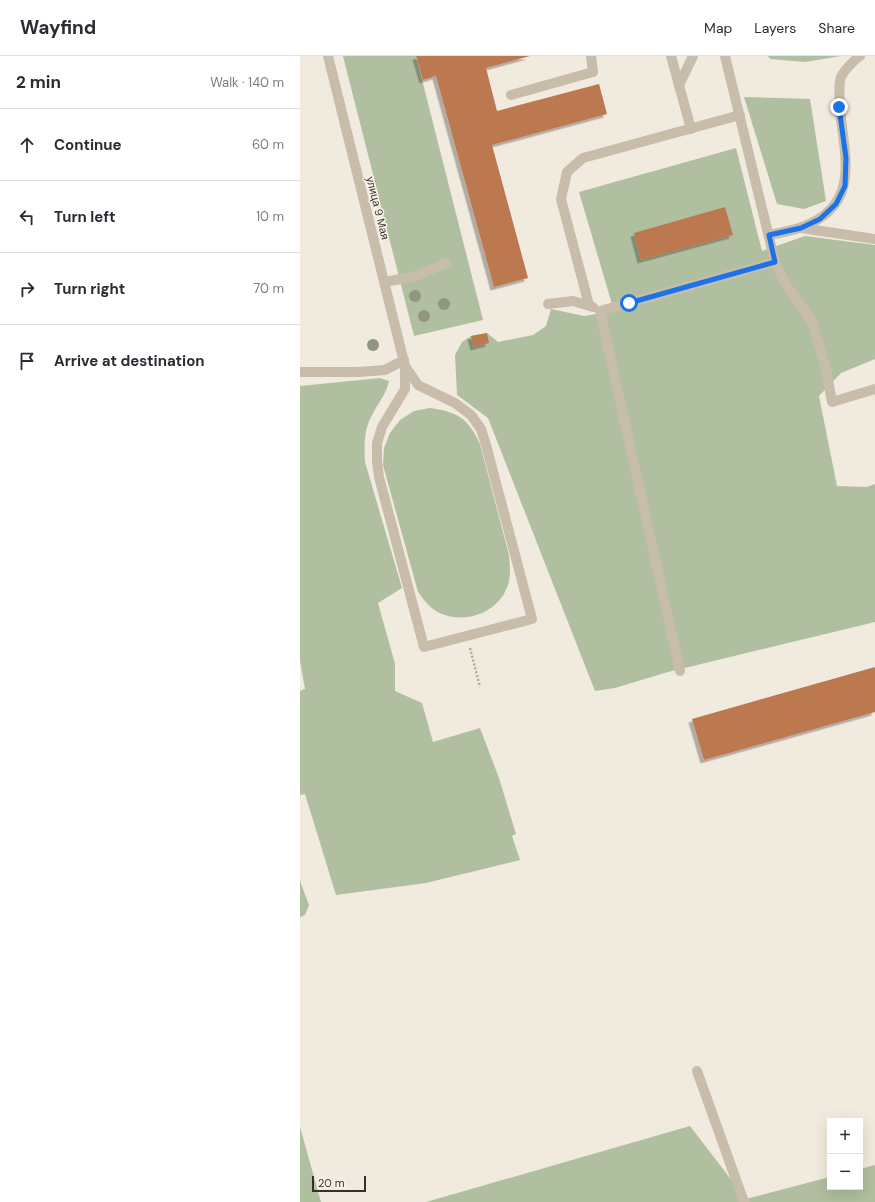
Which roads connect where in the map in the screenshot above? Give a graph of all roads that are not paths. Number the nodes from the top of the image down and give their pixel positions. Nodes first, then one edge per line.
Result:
1 (328, 56) edge
2 (591, 56) edge
3 (671, 56) edge
4 (693, 56) edge
5 (725, 56) edge
6 (860, 56) edge
7 (679, 85) junction
8 (511, 95) dead end
9 (740, 115) junction
10 (691, 129) junction
11 (801, 228) junction
12 (769, 235) junction
13 (875, 239) edge
14 (775, 262) junction
15 (446, 264) dead end
16 (385, 282) junction
17 (548, 304) dead end
18 (589, 305) junction
19 (600, 311) junction
20 (405, 363) junction
21 (300, 372) edge
22 (875, 389) edge
23 (680, 671) dead end
24 (698, 1071) dead end
25 (744, 1202) edge

1 - 16 street, улица 9 Мая
2 - 8 street
3 - 7 street
4 - 7 street
5 - 9 street
6 - 11 street
7 - 10 street
9 - 10 street
9 - 12 street
10 - 18 street
11 - 12 street
11 - 13 street
12 - 14 street
14 - 19 street
14 - 22 street
15 - 16 street
16 - 20 street, улица 9 Мая
17 - 18 street
18 - 19 street
19 - 23 street
20 - 20 street
20 - 21 street
24 - 25 street

